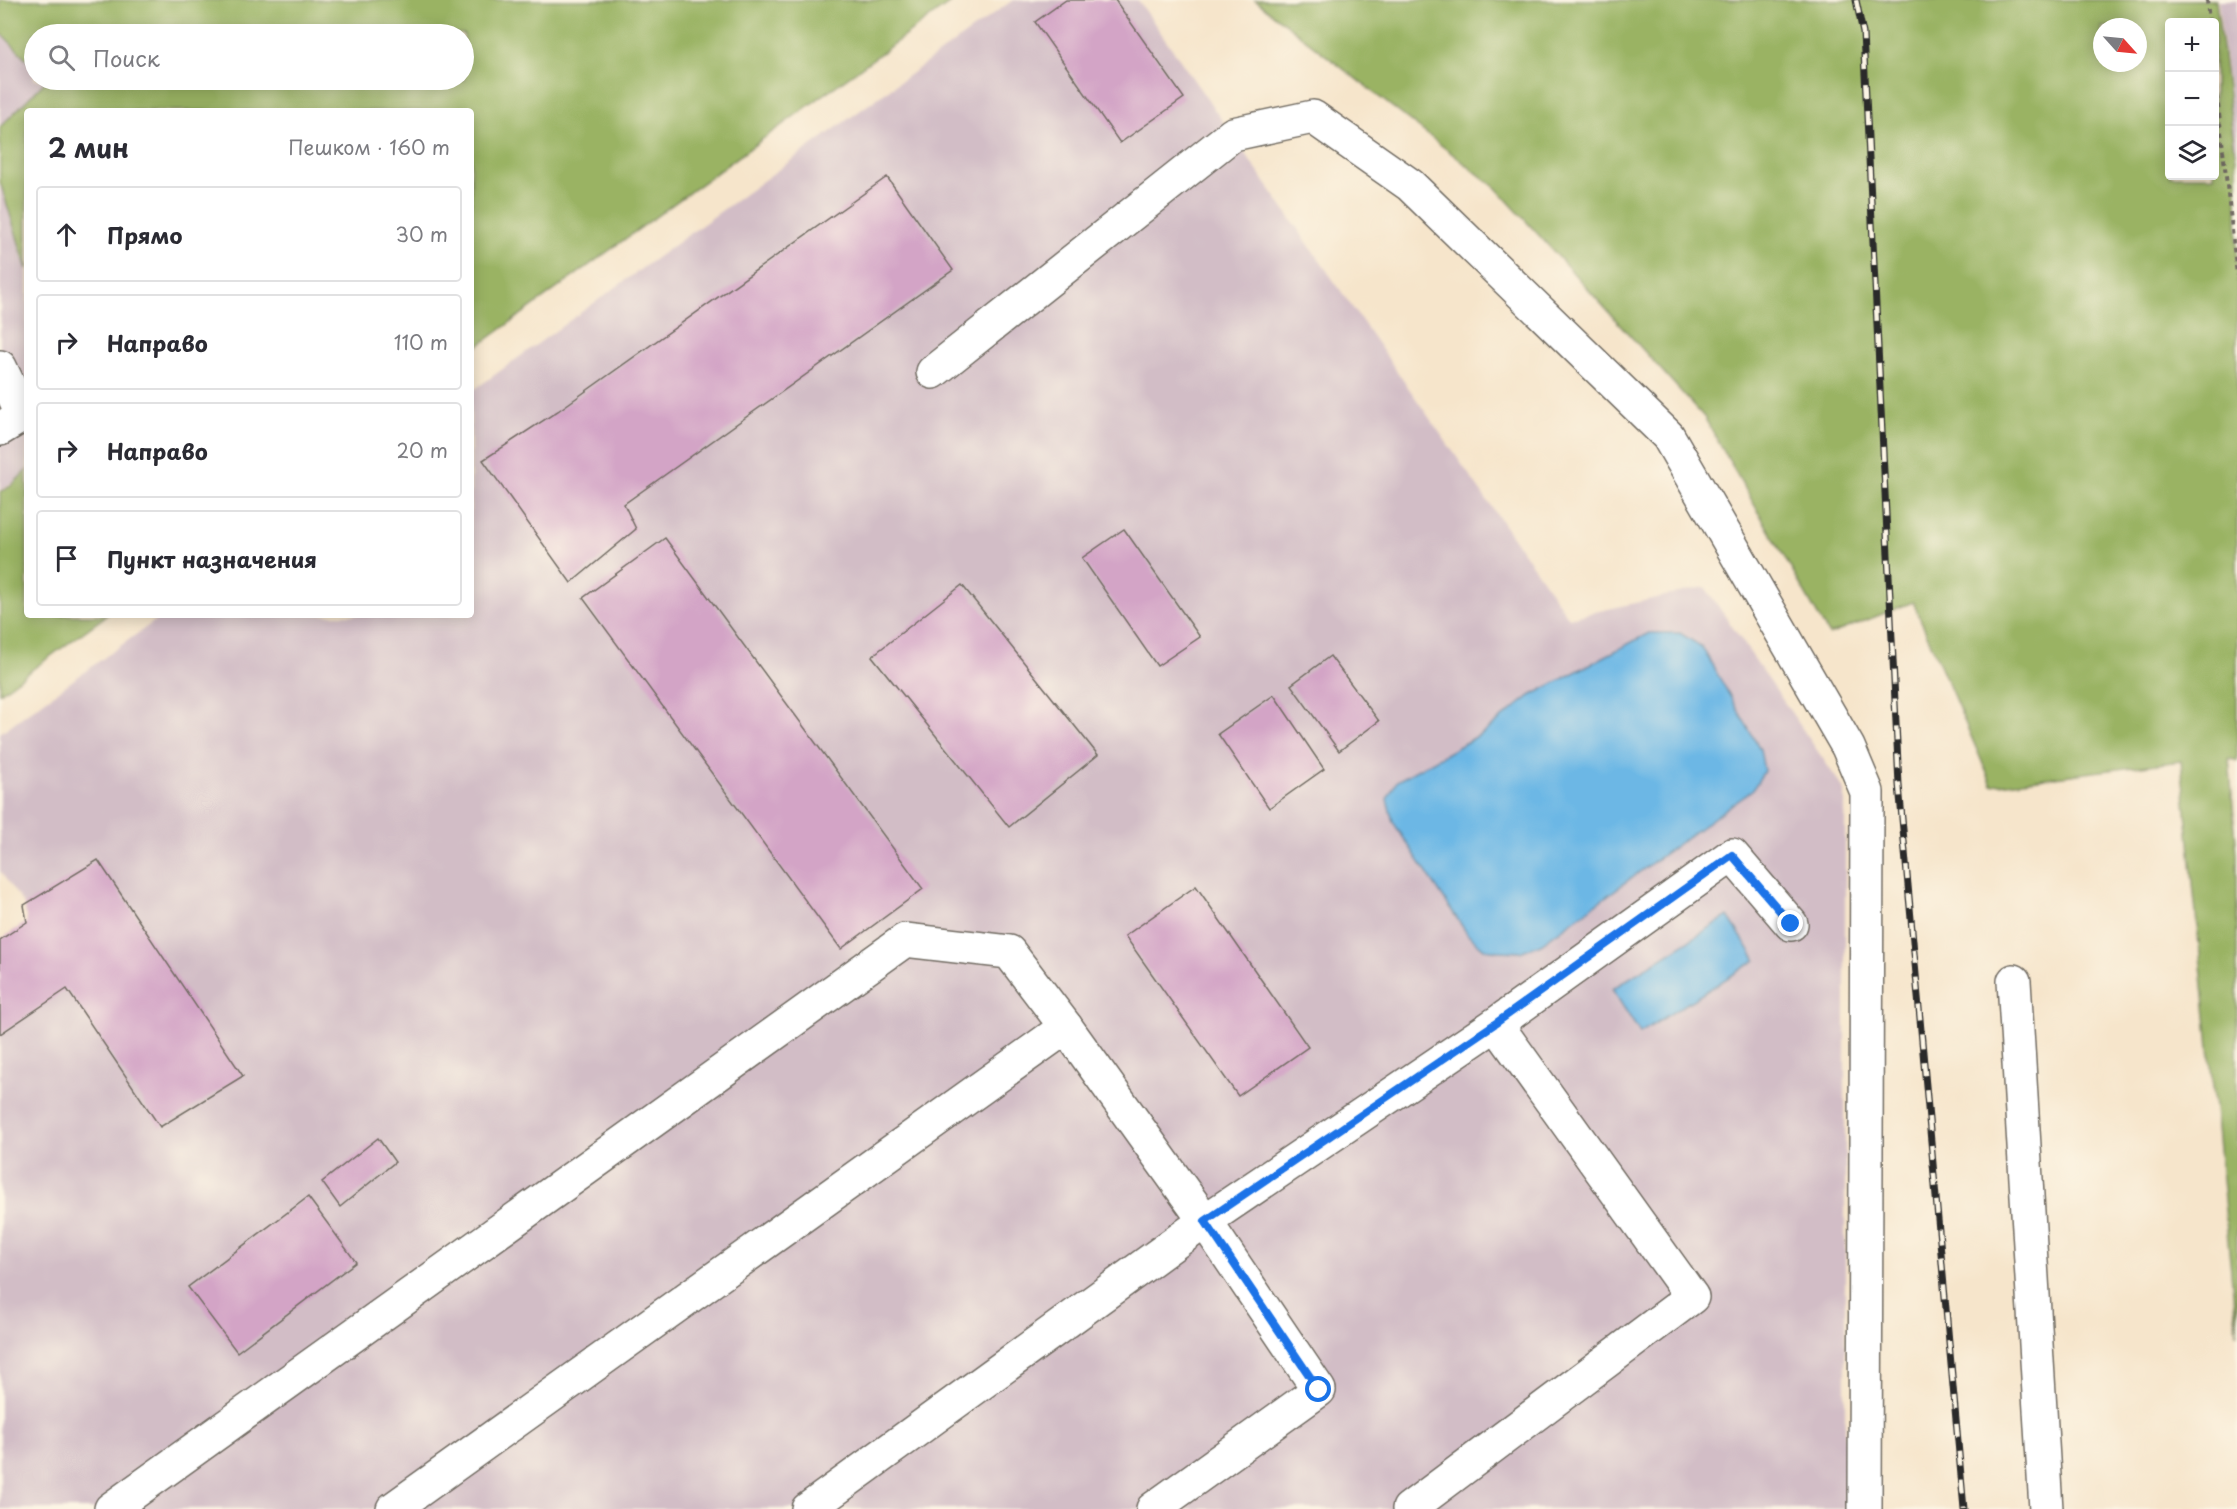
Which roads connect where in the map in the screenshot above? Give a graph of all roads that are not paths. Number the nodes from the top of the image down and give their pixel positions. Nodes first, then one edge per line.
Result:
1 (0, 367) edge
2 (933, 372) dead end
3 (0, 429) edge
4 (1791, 924) dead end
5 (2014, 981) dead end
6 (1496, 1023) junction
7 (1066, 1027) junction
8 (1205, 1221) junction
9 (111, 1509) edge
10 (393, 1509) edge
11 (808, 1509) edge
12 (1153, 1509) edge
13 (1409, 1509) edge
14 (1865, 1509) edge
15 (2046, 1509) edge

1 - 3 lane
2 - 14 lane
4 - 6 lane
5 - 15 lane
6 - 8 lane
6 - 13 lane
7 - 8 lane
7 - 9 lane
7 - 10 lane
8 - 11 lane
8 - 12 lane

